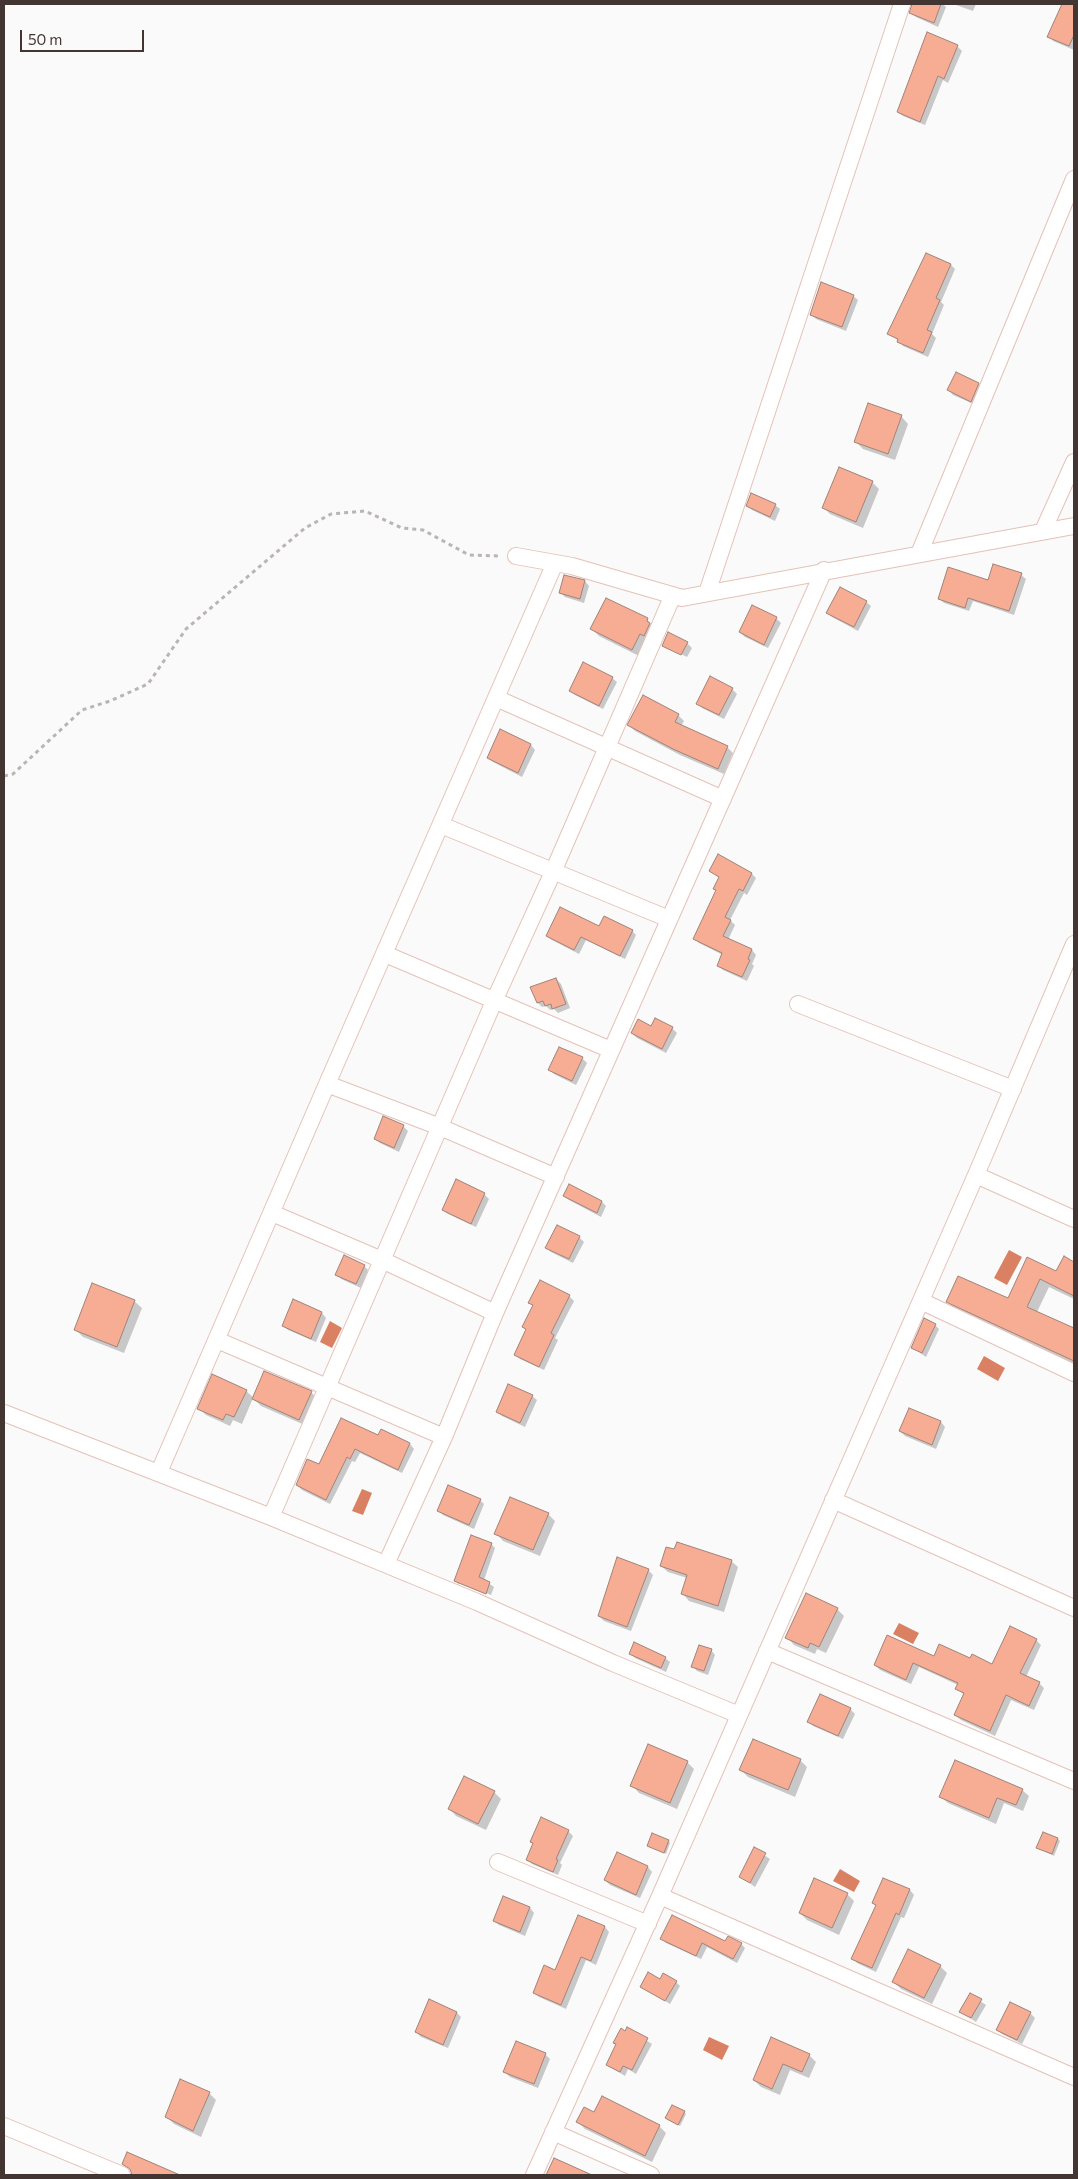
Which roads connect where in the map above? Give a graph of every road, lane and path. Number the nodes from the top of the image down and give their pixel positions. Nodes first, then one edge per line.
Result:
1 (902, 4) edge
2 (1074, 179) edge
3 (1074, 462) edge
4 (1074, 526) edge
5 (1043, 531) junction
6 (919, 554) junction
7 (516, 556) joint
8 (555, 563) junction
9 (824, 570) junction
10 (707, 593) junction
11 (673, 595) junction
12 (496, 698) junction
13 (608, 747) junction
14 (4, 776) edge
15 (723, 799) junction
16 (441, 825) junction
17 (553, 872) junction
18 (669, 919) junction
19 (1074, 944) edge
20 (385, 954) junction
21 (495, 1000) junction
22 (798, 1004) dead end
23 (611, 1050) junction
24 (327, 1084) junction
25 (1013, 1089) junction
26 (440, 1127) junction
27 (976, 1175) junction
28 (556, 1177) junction
29 (272, 1213) junction
30 (1074, 1219) edge
31 (382, 1260) junction
32 (921, 1301) junction
33 (495, 1313) junction
34 (216, 1340) junction
35 (1074, 1373) edge
36 (327, 1388) junction
37 (4, 1413) edge
38 (444, 1437) junction
39 (159, 1472) junction
40 (833, 1500) junction
41 (270, 1517) junction
42 (386, 1564) junction
43 (1074, 1608) edge
44 (767, 1651) junction
45 (739, 1715) junction
46 (1074, 1781) edge
47 (498, 1862) dead end
48 (660, 1896) junction
49 (648, 1924) junction
50 (1074, 2076) edge
51 (4, 2126) edge
52 (553, 2132) junction
53 (122, 2175) edge
54 (534, 2175) edge
55 (651, 2175) edge

1 - 10 street
2 - 6 street
3 - 5 street
4 - 5 street
5 - 6 street
6 - 9 street
7 - 8 street
7 - 14 path
8 - 11 street
8 - 12 street
9 - 10 street
9 - 15 street
10 - 11 street
11 - 13 street
12 - 13 street
12 - 16 street
13 - 15 street
13 - 17 street
15 - 18 street
16 - 17 street
16 - 20 street
17 - 18 street
17 - 21 street
18 - 23 street
19 - 25 street
20 - 21 street
20 - 24 street
21 - 23 street
21 - 26 street
22 - 25 street
23 - 28 street
24 - 26 street
24 - 29 street
25 - 27 street
26 - 28 street
26 - 31 street
27 - 30 street
27 - 32 street
28 - 33 street
29 - 31 street
29 - 34 street
31 - 33 street
31 - 36 street
32 - 35 street
32 - 40 street
33 - 38 street
34 - 36 street
34 - 39 street
36 - 38 street
36 - 41 street
37 - 39 street
38 - 42 street
39 - 41 street
40 - 43 street
40 - 44 street
41 - 42 street
42 - 45 street
44 - 45 street
44 - 46 street
45 - 48 street
47 - 49 street
48 - 49 street
48 - 50 street
49 - 52 street
51 - 53 street
52 - 54 street
52 - 55 street

